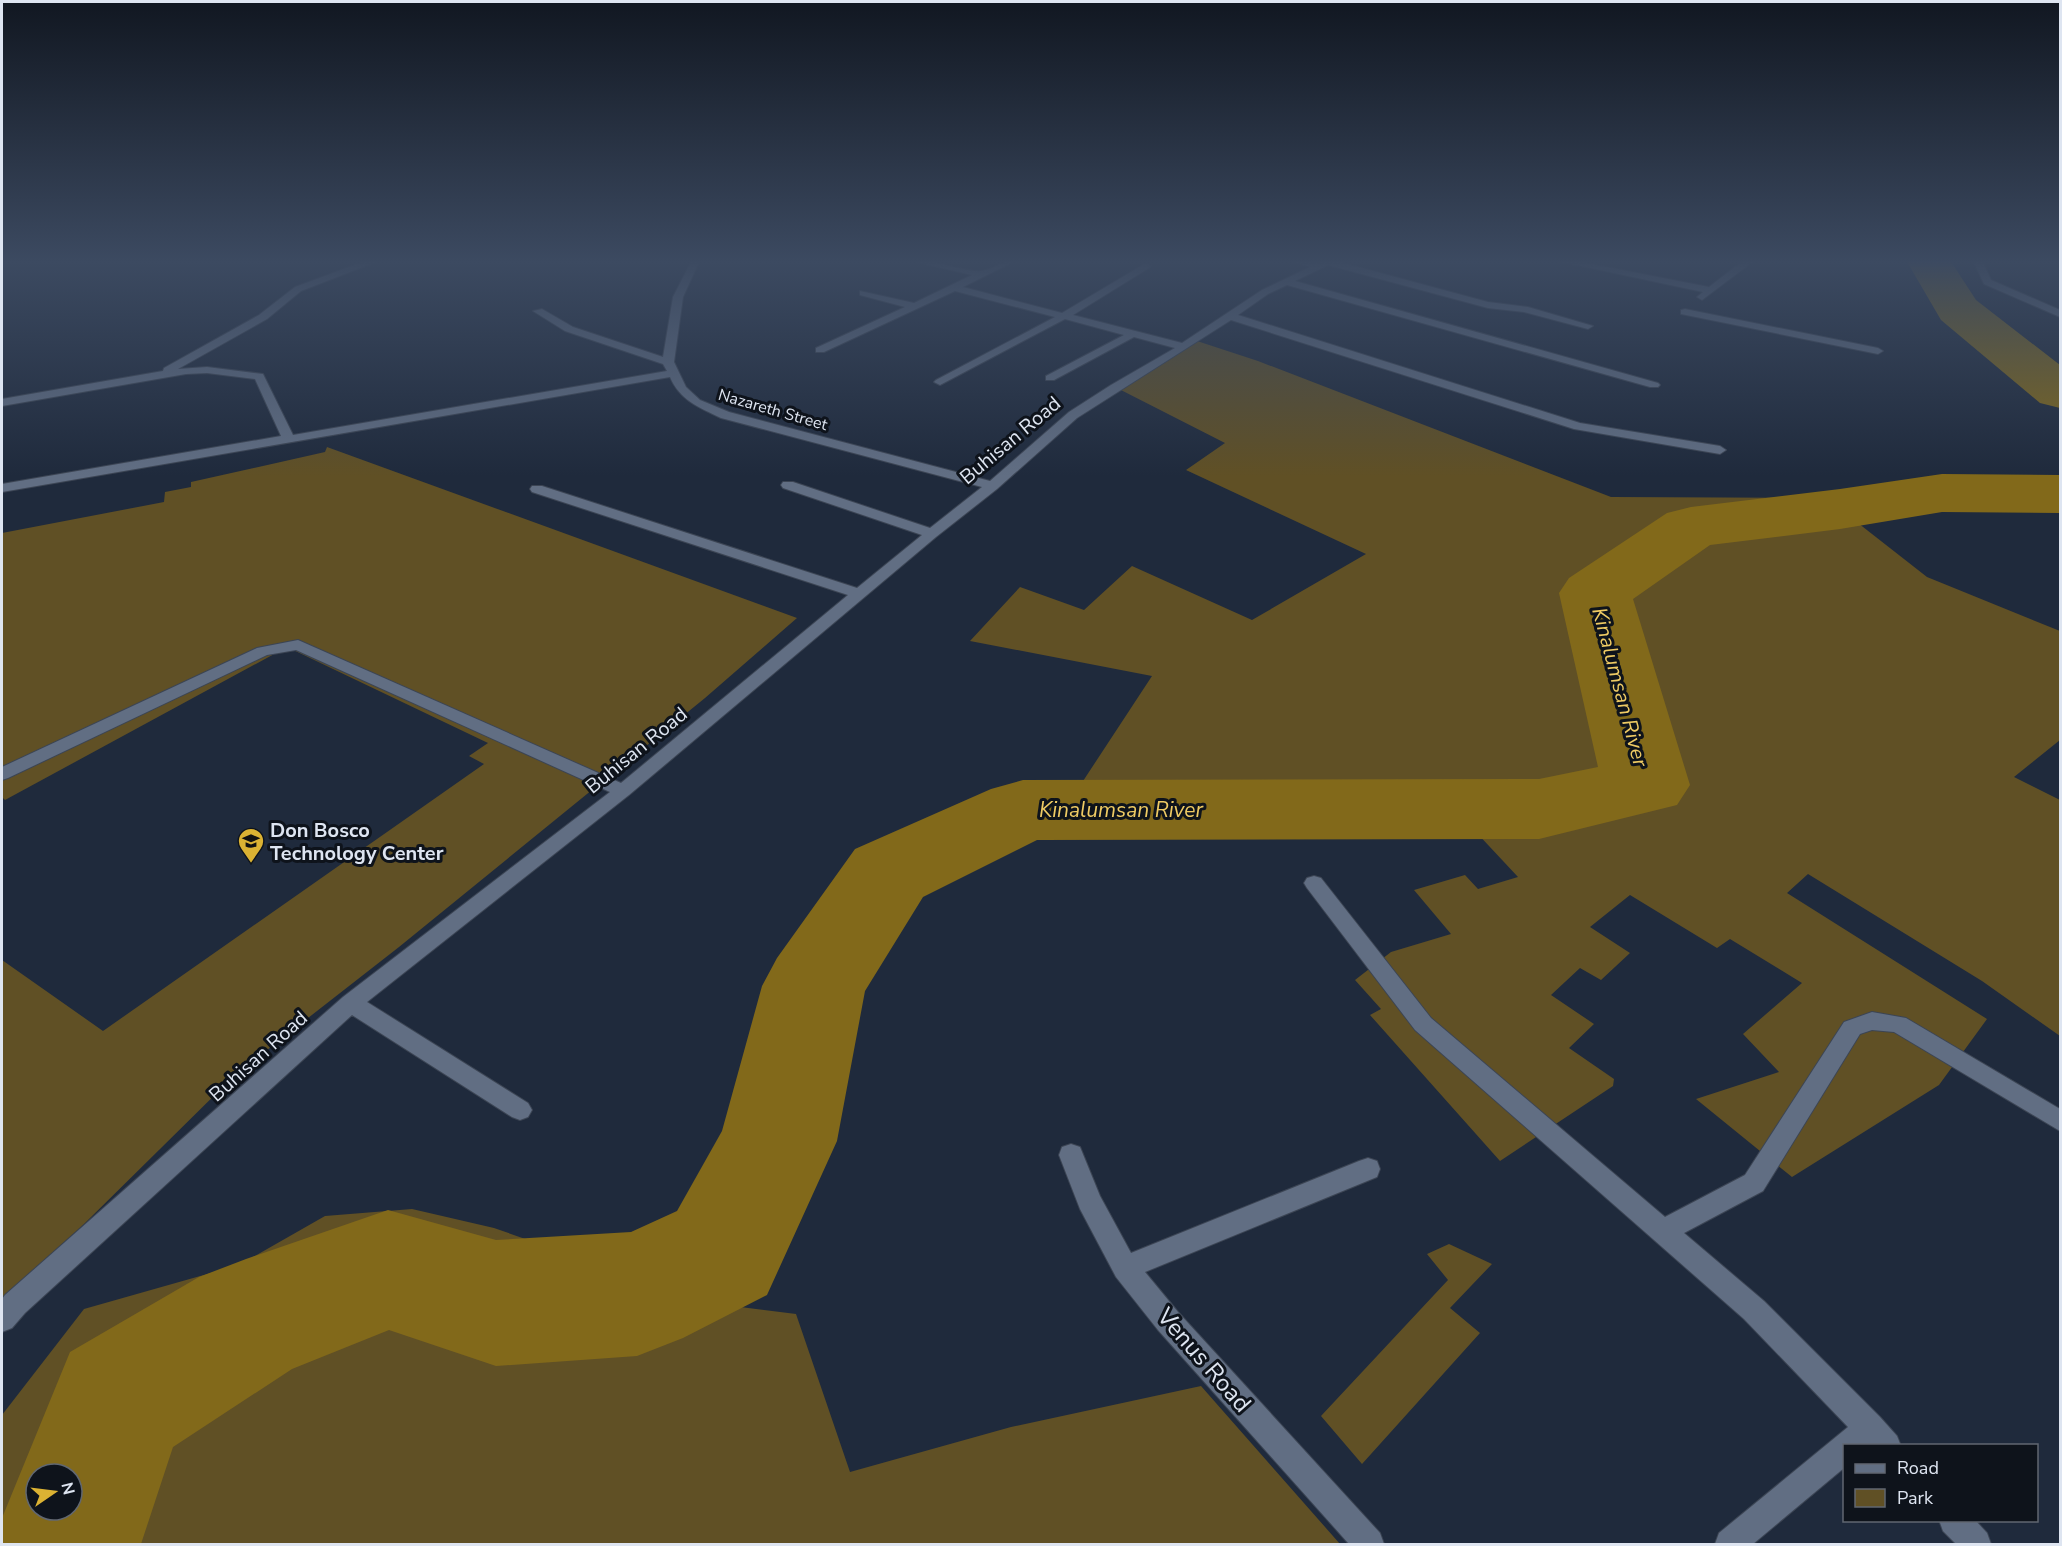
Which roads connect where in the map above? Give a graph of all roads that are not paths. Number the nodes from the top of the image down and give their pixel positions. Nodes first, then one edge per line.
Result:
1 (236, 332) edge
2 (577, 332) edge
3 (674, 332) edge
4 (859, 332) edge
5 (1034, 332) edge
6 (1127, 332) edge
7 (1206, 332) edge
8 (1281, 332) edge
9 (1466, 332) edge
10 (1784, 332) edge
11 (1134, 334) junction
12 (1184, 347) junction
13 (820, 350) dead end
14 (1878, 351) dead end
15 (670, 368) junction
16 (159, 375) junction
17 (1050, 378) dead end
18 (940, 382) dead end
19 (1654, 385) dead end
20 (2, 402) edge
21 (288, 438) junction
22 (1720, 450) dead end
23 (788, 485) dead end
24 (992, 486) junction
25 (2, 488) edge
26 (537, 489) dead end
27 (931, 534) junction
28 (859, 594) junction
29 (2, 774) edge
30 (623, 790) junction
31 (1314, 883) dead end
32 (351, 1003) junction
33 (520, 1110) dead end
34 (2061, 1121) edge
35 (1071, 1155) dead end
36 (1368, 1169) dead end
37 (1663, 1232) junction
38 (1125, 1268) junction
39 (2, 1319) edge
40 (1868, 1439) edge
41 (1843, 1451) edge
42 (1955, 1522) edge
43 (1369, 1545) edge
44 (1730, 1545) edge
45 (1976, 1545) edge

1 - 16 street
2 - 15 street
3 - 15 street
4 - 13 street
5 - 18 street
6 - 11 street
7 - 12 street, Buhisan Road
8 - 22 street
9 - 19 street
10 - 14 street
11 - 12 street
11 - 17 street
12 - 24 street, Buhisan Road
15 - 21 street
15 - 24 street, Nazareth Street
16 - 20 street
16 - 21 street
21 - 25 street
23 - 27 street
24 - 27 street, Buhisan Road
26 - 28 street
27 - 28 street, Buhisan Road
28 - 30 street, Buhisan Road
29 - 30 street
30 - 32 street, Buhisan Road
31 - 37 street
32 - 33 street
32 - 39 street, Buhisan Road
34 - 37 street
35 - 38 street, Venus Road
36 - 38 street
37 - 40 street
38 - 43 street, Venus Road
41 - 44 street
42 - 45 street

